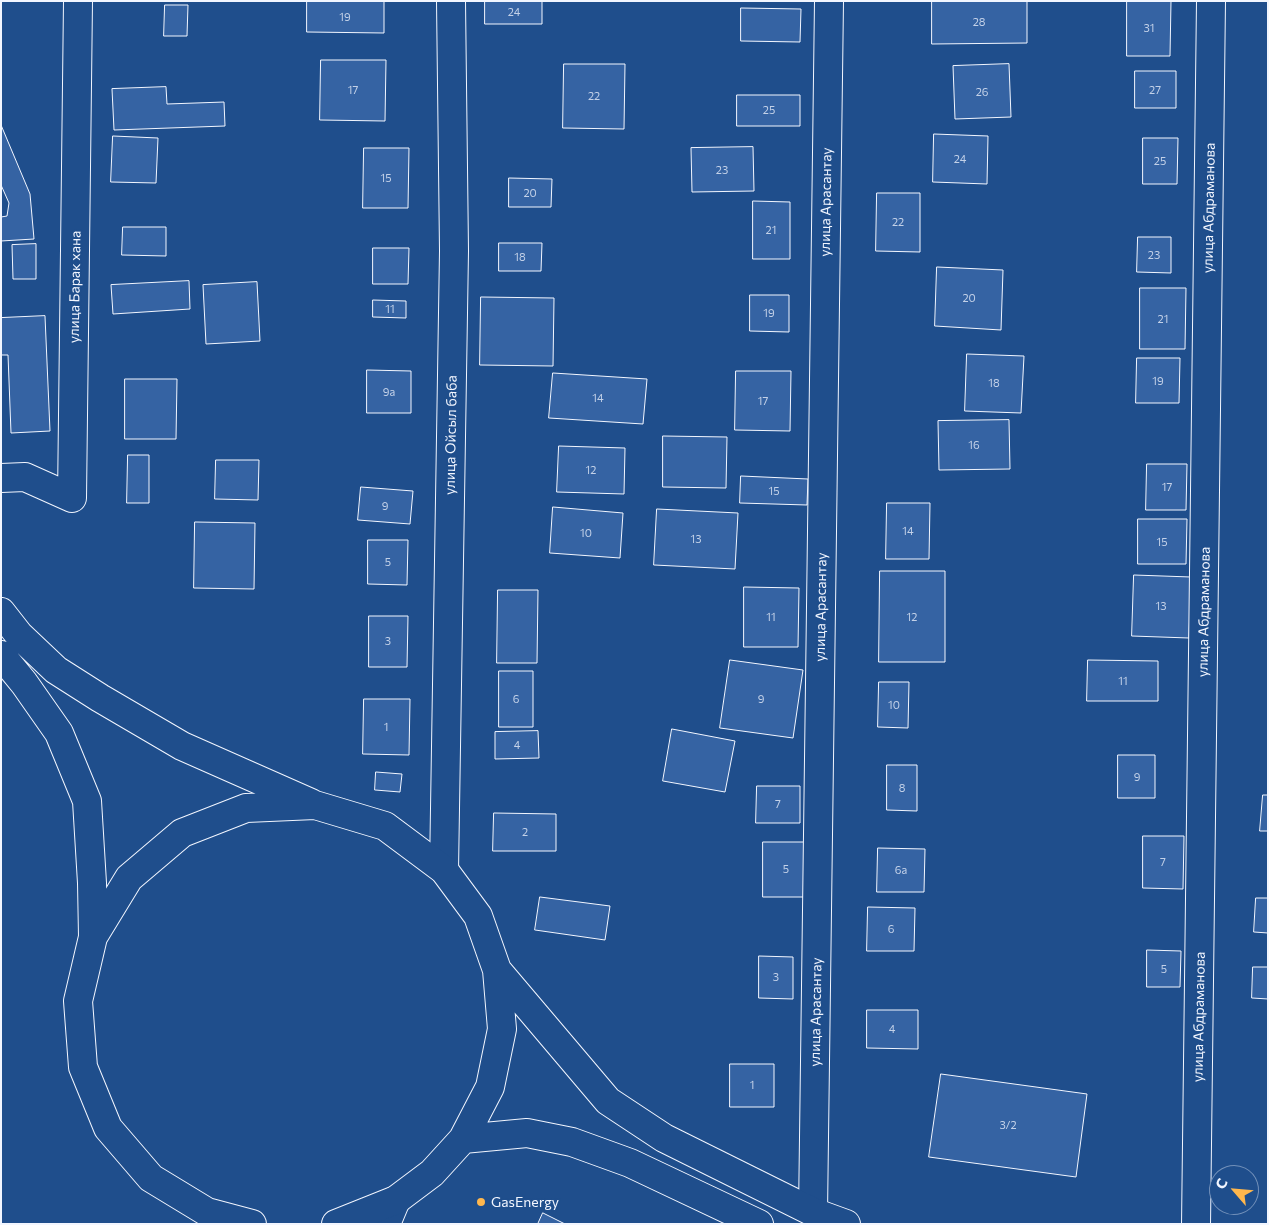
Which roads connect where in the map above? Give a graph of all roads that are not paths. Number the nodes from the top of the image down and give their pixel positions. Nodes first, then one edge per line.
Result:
1 (78, 1) edge
2 (451, 1) edge
3 (829, 1) edge
4 (1211, 1) edge
5 (1, 478) edge
6 (1, 612) edge
7 (1, 655) edge
8 (315, 805) junction
9 (444, 870) junction
10 (93, 937) junction
11 (497, 970) junction
12 (463, 1139) junction
13 (391, 1212) edge
14 (813, 1212) junction
15 (210, 1218) edge
16 (252, 1224) edge
17 (336, 1224) edge
18 (759, 1224) edge
19 (846, 1224) edge
20 (1196, 1224) edge

1 - 5 main road, улица Барак хана
2 - 9 main road, улица Ойсыл баба
3 - 14 main road, улица Арасантау
4 - 20 main road, улица Абдраманова
6 - 8 main road
7 - 10 main road
8 - 9 main road
8 - 10 main road
9 - 11 main road
10 - 15 main road
11 - 12 main road
11 - 14 main road
12 - 13 main road
12 - 18 main road
13 - 17 main road
14 - 19 main road
15 - 16 main road

